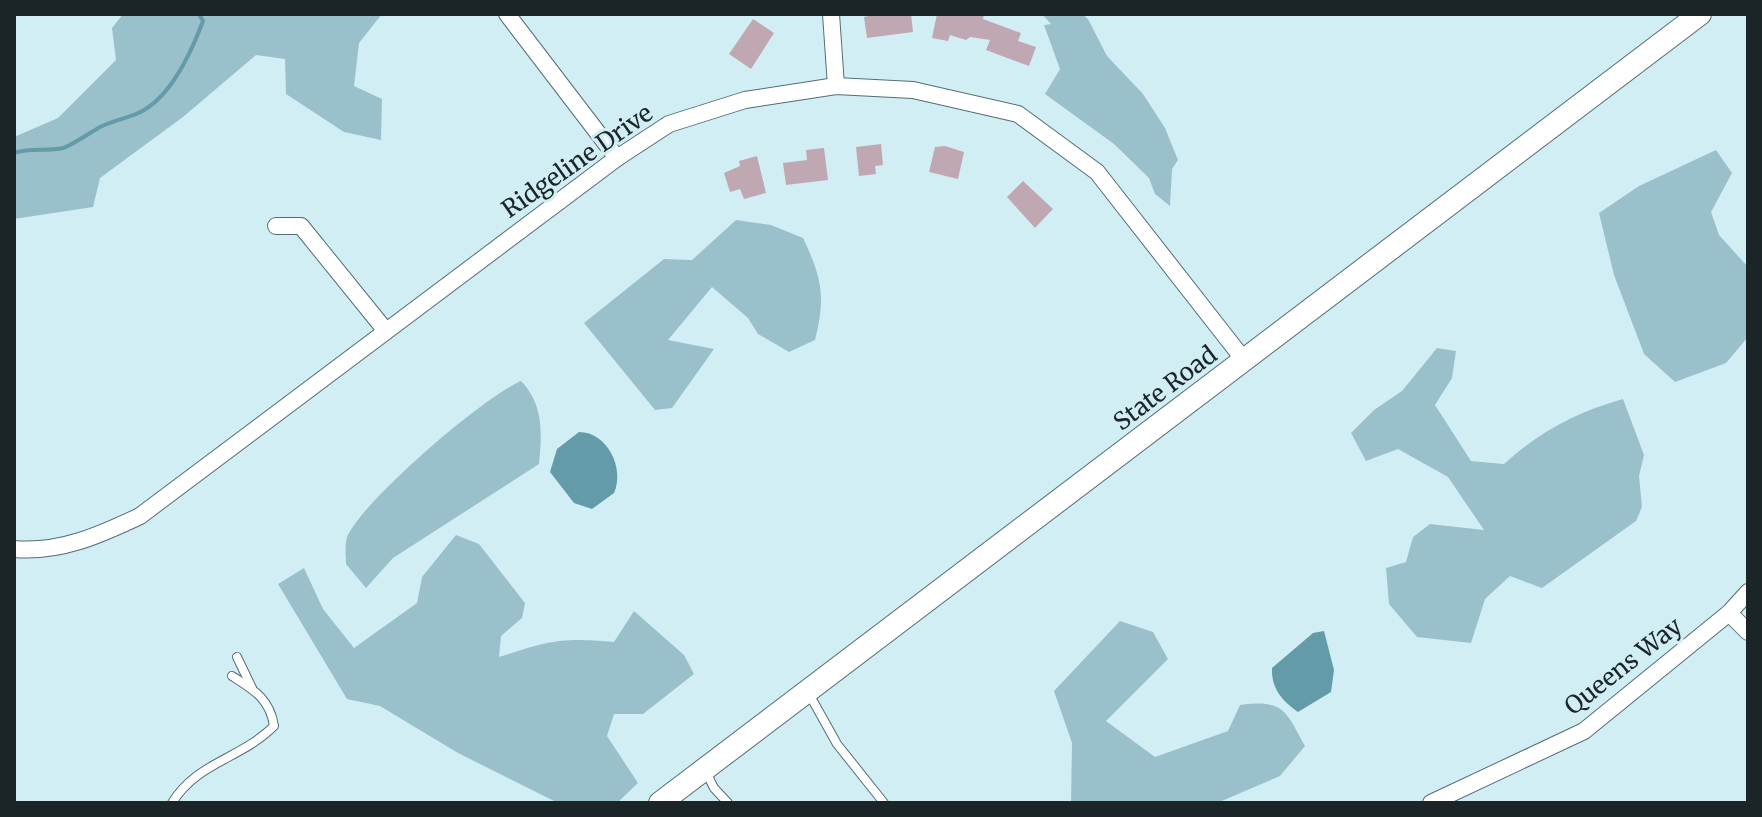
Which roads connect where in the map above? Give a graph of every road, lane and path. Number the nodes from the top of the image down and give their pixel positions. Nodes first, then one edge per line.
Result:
1 (507, 14) edge
2 (831, 14) edge
3 (1700, 14) edge
4 (836, 86) junction
5 (617, 158) junction
6 (276, 226) dead end
7 (386, 331) junction
8 (1244, 360) junction
9 (14, 549) edge
10 (1748, 592) edge
11 (1729, 613) junction
12 (1748, 632) edge
13 (237, 657) dead end
14 (232, 676) dead end
15 (252, 689) junction
16 (807, 692) junction
17 (705, 769) junction
18 (172, 803) edge
19 (660, 803) edge
20 (728, 803) edge
21 (884, 803) edge
22 (1431, 803) edge

1 - 5 street
2 - 4 street
3 - 8 main road, State Road
4 - 5 street, Ridgeline Drive
4 - 8 street, Ridgeline Drive
5 - 7 street, Ridgeline Drive
6 - 7 street
7 - 9 street, Ridgeline Drive
8 - 16 main road, State Road
10 - 11 street, Queens Way
11 - 12 street
11 - 22 street, Queens Way
13 - 15 lane
14 - 15 lane
15 - 18 lane
16 - 17 main road, State Road
16 - 21 lane
17 - 19 main road, State Road
17 - 20 lane

